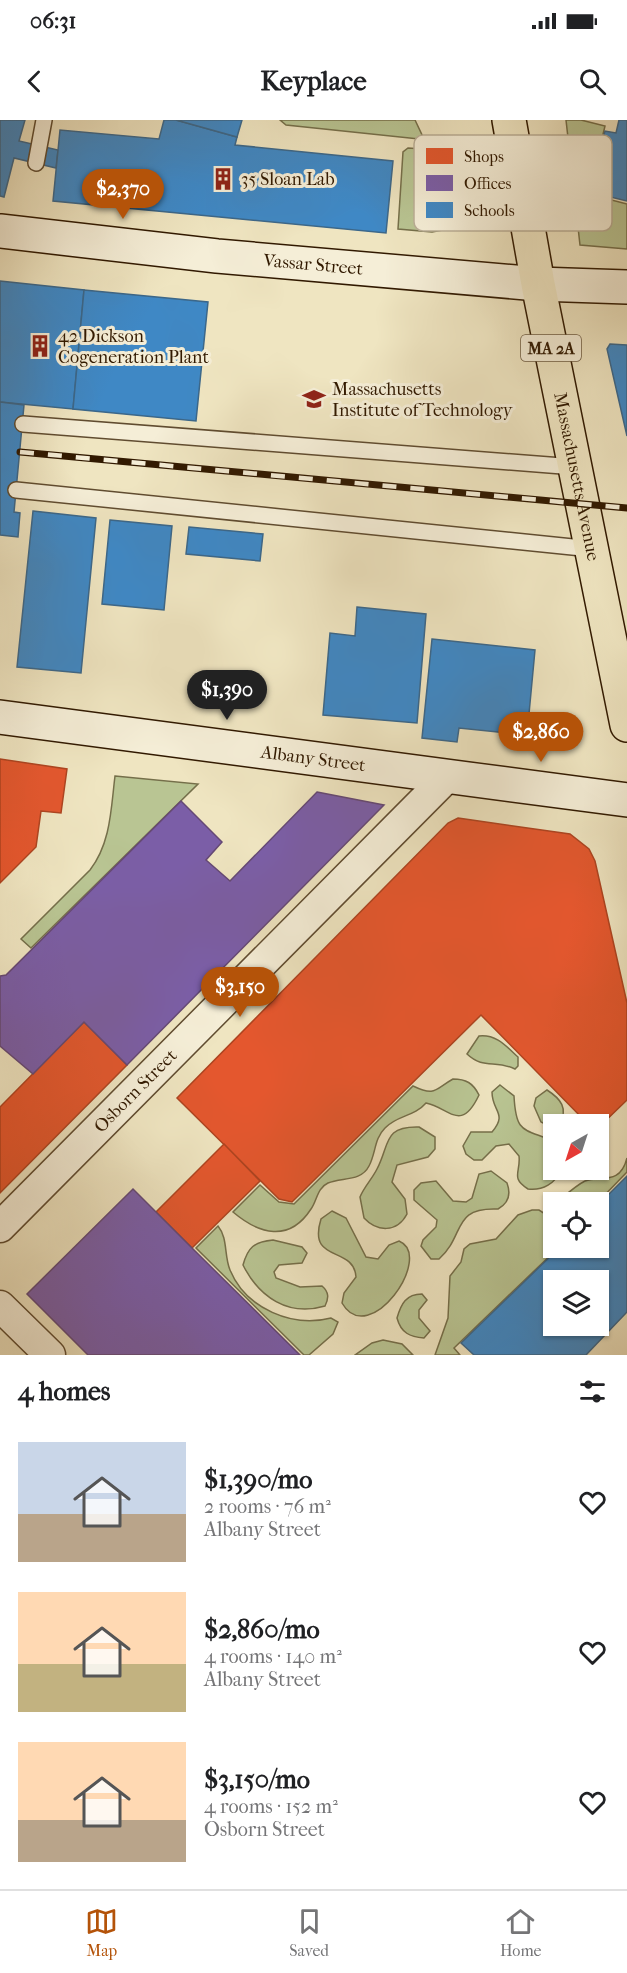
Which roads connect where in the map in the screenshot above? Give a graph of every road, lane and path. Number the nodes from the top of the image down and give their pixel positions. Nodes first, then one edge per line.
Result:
1 (44, 120) edge
2 (508, 120) edge
3 (511, 135) edge
4 (36, 164) dead end
5 (0, 231) edge
6 (528, 231) edge
7 (538, 284) junction
8 (627, 287) edge
9 (23, 424) dead end
10 (575, 467) junction
11 (16, 490) dead end
12 (592, 549) junction
13 (0, 717) edge
14 (627, 725) edge
15 (448, 776) junction
16 (627, 800) edge
17 (0, 1227) edge
18 (0, 1306) edge
19 (50, 1355) edge

1 - 4 lane
2 - 3 main road, Massachusetts Avenue / MA 2A
5 - 7 main road, Vassar Street
6 - 7 main road, Massachusetts Avenue / MA 2A
7 - 8 main road, Vassar Street
7 - 10 main road, Massachusetts Avenue / MA 2A
9 - 10 lane
10 - 12 main road, Massachusetts Avenue / MA 2A
11 - 12 lane
12 - 14 main road, Massachusetts Avenue / MA 2A
13 - 15 main road, Albany Street
15 - 16 main road, Albany Street
15 - 17 street, Osborn Street
18 - 19 street

